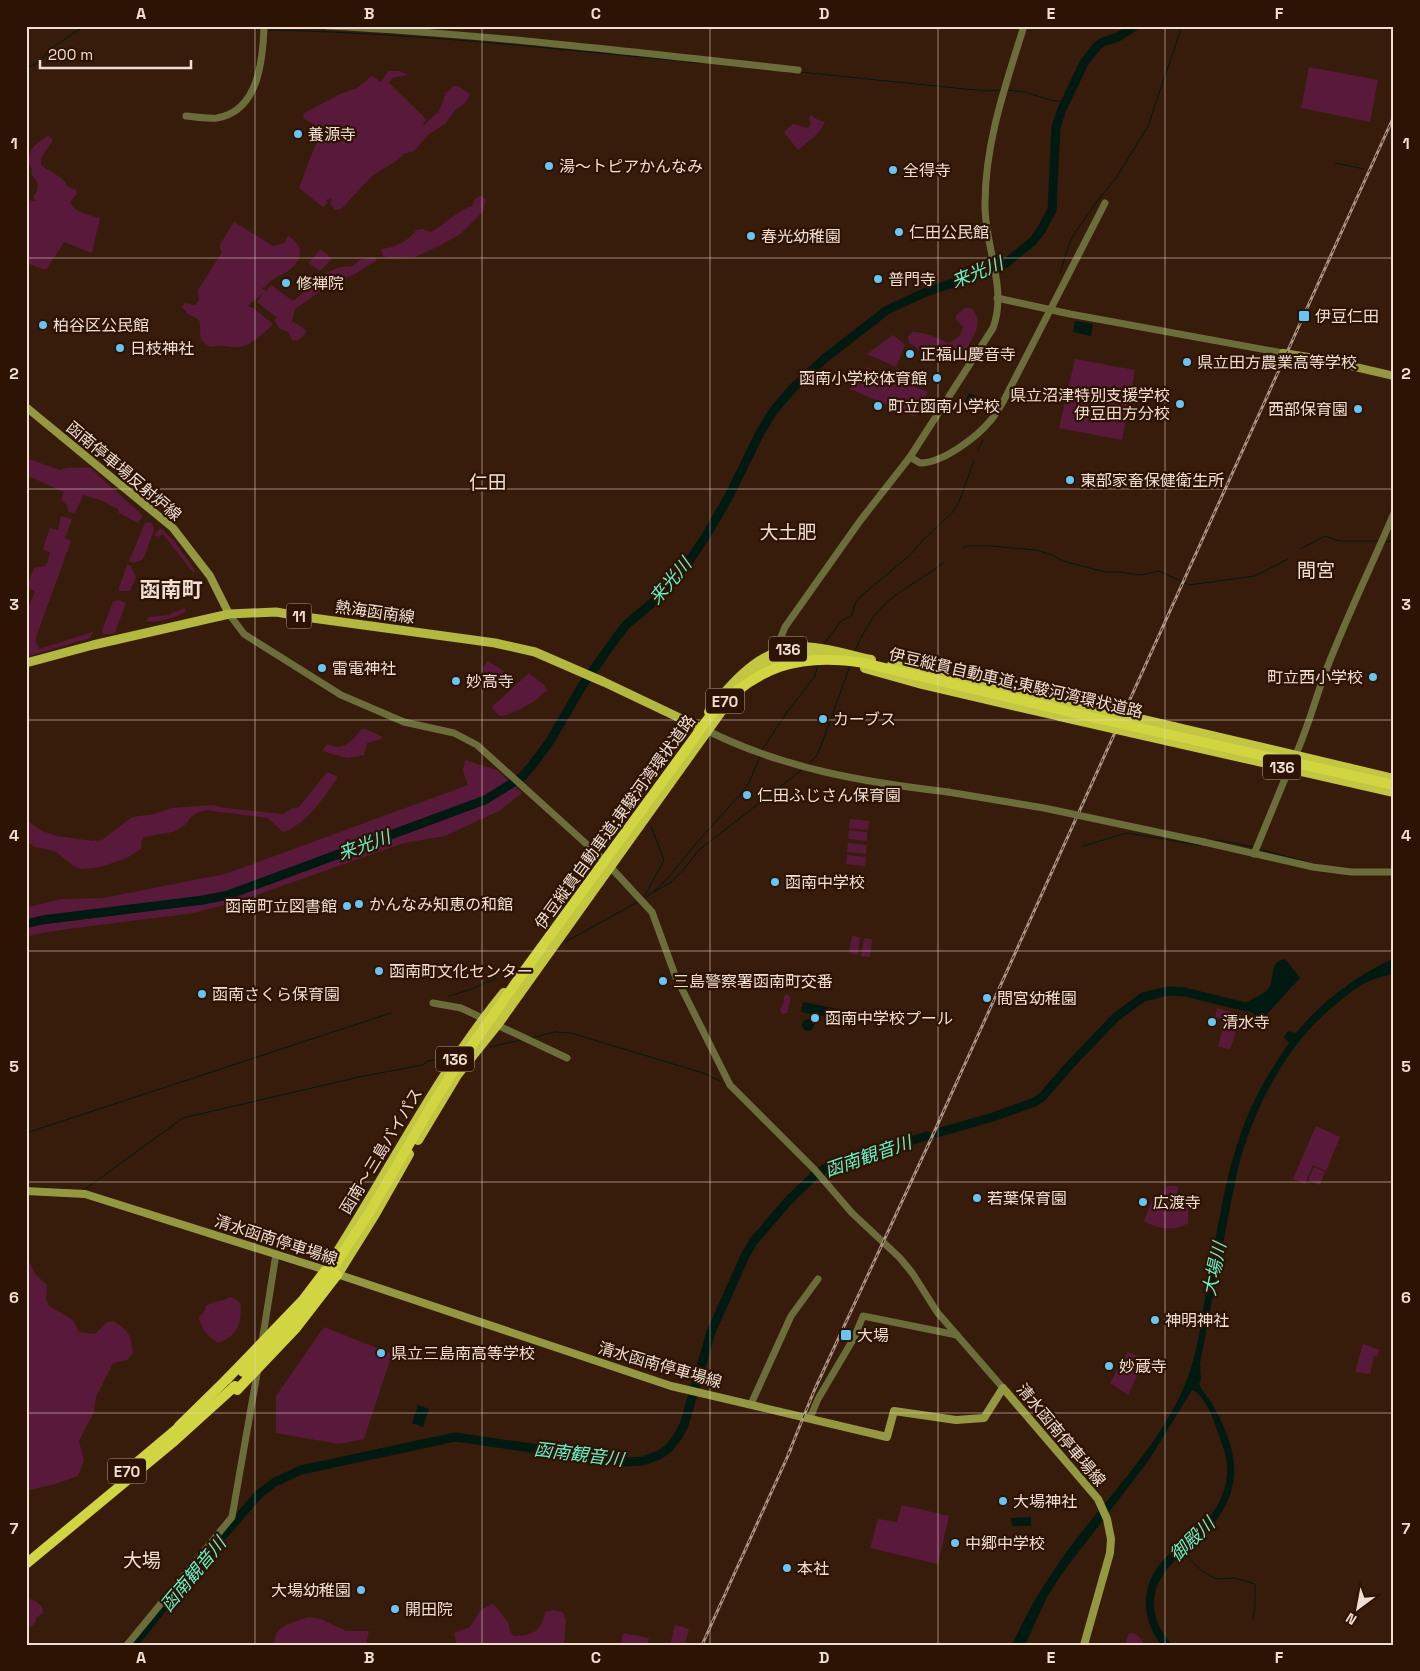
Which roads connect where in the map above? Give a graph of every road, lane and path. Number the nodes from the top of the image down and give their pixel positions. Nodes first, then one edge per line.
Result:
1 (264, 26) edge
2 (327, 26) edge
3 (1024, 26) edge
4 (798, 70) dead end
5 (186, 116) dead end
6 (1105, 203) dead end
7 (998, 298) junction
8 (1049, 309) junction
9 (1283, 353) joint
10 (1394, 376) edge
11 (26, 407) edge
12 (910, 457) junction
13 (1394, 514) edge
14 (229, 614) junction
15 (786, 653) junction
16 (26, 663) edge
17 (703, 728) junction
18 (1295, 756) junction
19 (1289, 769) junction
20 (1394, 779) edge
21 (1394, 785) edge
22 (1394, 792) edge
23 (1254, 854) junction
24 (607, 863) junction
25 (1394, 872) edge
26 (433, 1003) dead end
27 (484, 1018) junction
28 (497, 1025) junction
29 (567, 1058) dead end
30 (26, 1191) edge
31 (276, 1254) junction
32 (326, 1271) junction
33 (337, 1274) junction
34 (818, 1279) dead end
35 (957, 1335) junction
36 (232, 1384) junction
37 (1003, 1388) junction
38 (752, 1404) junction
39 (810, 1418) junction
40 (170, 1440) junction
41 (88, 1508) junction
42 (26, 1558) edge
43 (26, 1564) edge
44 (127, 1645) edge
45 (1084, 1645) edge

1 - 5 street
2 - 4 street
3 - 7 street
6 - 8 street
7 - 8 street
7 - 12 street
8 - 9 street
8 - 12 street
9 - 10 main road
11 - 14 main road, 函南停車場反射炉線
12 - 15 street
13 - 18 street
14 - 16 main road, 熱海函南線 / 11
14 - 17 main road, 熱海函南線 / 11
14 - 24 street
15 - 17 highway, 函南～三島バイパス / 136
15 - 18 highway, 函南～三島バイパス / 136, bridge
15 - 19 highway, 函南～三島バイパス / 136, bridge
17 - 23 street, bridge
17 - 24 highway, 函南～三島バイパス / 136
18 - 19 street
18 - 20 highway, 函南～三島バイパス / 136
19 - 22 highway, 函南～三島バイパス / 136
19 - 23 street
21 - 36 highway, 伊豆縦貫自動車道;東駿河湾環状道路 / E70, bridge
23 - 25 street
24 - 27 highway, 函南～三島バイパス / 136
24 - 28 highway, 函南～三島バイパス / 136
24 - 35 street
26 - 27 street
27 - 28 street
27 - 32 highway, 函南～三島バイパス / 136
28 - 29 street
28 - 33 highway, 函南～三島バイパス / 136
30 - 31 main road, 清水函南停車場線
31 - 32 main road, 清水函南停車場線
31 - 44 street
32 - 33 main road, 清水函南停車場線
32 - 36 highway, bridge
33 - 36 highway, bridge
33 - 38 main road, 清水函南停車場線
34 - 38 street
35 - 37 street
35 - 39 street
36 - 40 highway
36 - 40 highway
37 - 39 main road, 清水函南停車場線
37 - 45 main road, 清水函南停車場線
38 - 39 main road, 清水函南停車場線
40 - 41 highway, E70
41 - 42 highway, E70
41 - 43 highway, E70

